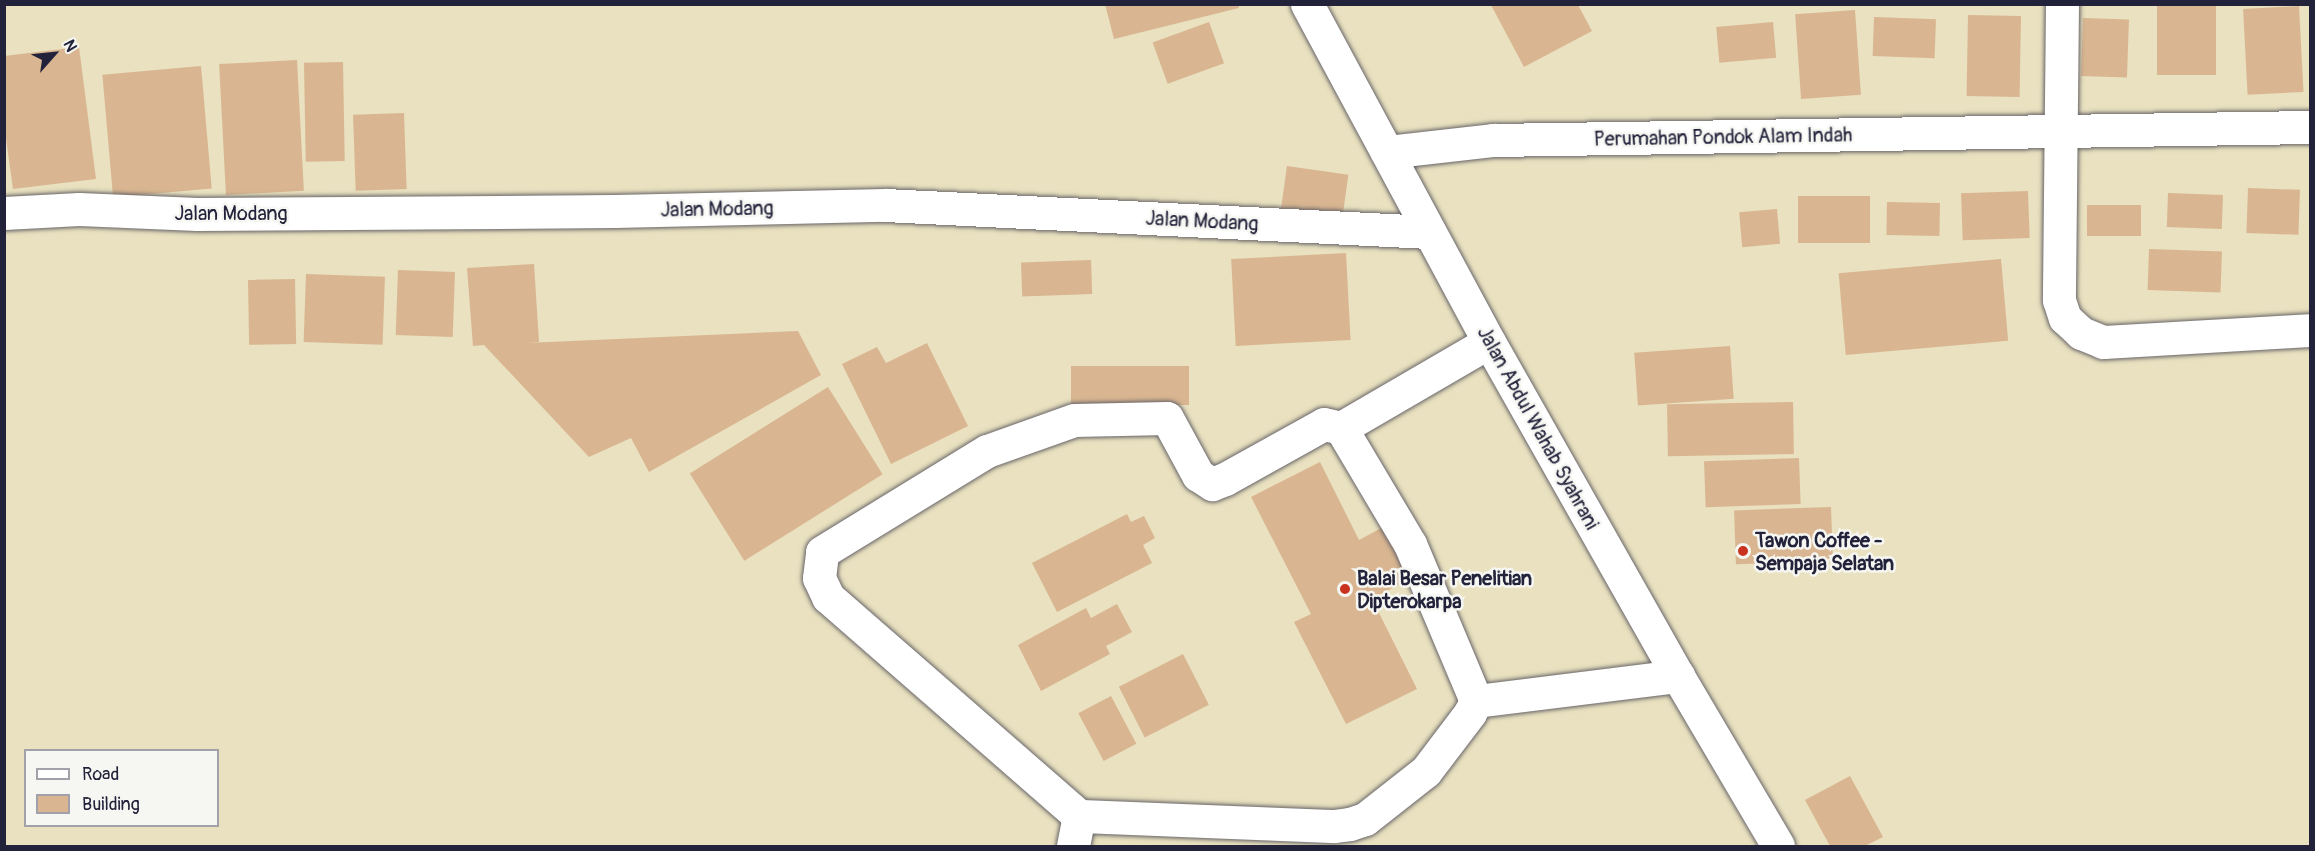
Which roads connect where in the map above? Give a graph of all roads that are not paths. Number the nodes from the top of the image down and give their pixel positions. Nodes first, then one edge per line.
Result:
1 (1307, 4) edge
2 (2062, 4) edge
3 (2310, 127) edge
4 (2060, 131) junction
5 (1387, 152) junction
6 (4, 213) edge
7 (1428, 232) junction
8 (2310, 330) edge
9 (1489, 342) junction
10 (1341, 428) junction
11 (1678, 676) junction
12 (1476, 701) junction
13 (1076, 831) edge
14 (1778, 846) edge

1 - 5 main road, Jalan Abdul Wahab Syahrani
2 - 4 main road
3 - 4 main road, Perumahan Pondok Alam Indah
4 - 5 main road, Perumahan Pondok Alam Indah
4 - 8 main road
5 - 7 main road, Jalan Abdul Wahab Syahrani
6 - 7 main road, Jalan Modang
7 - 9 main road, Jalan Abdul Wahab Syahrani
9 - 10 main road
9 - 11 main road, Jalan Abdul Wahab Syahrani
10 - 12 main road
10 - 13 main road
11 - 12 main road
11 - 14 main road, Jalan Abdul Wahab Syahrani
12 - 13 main road

